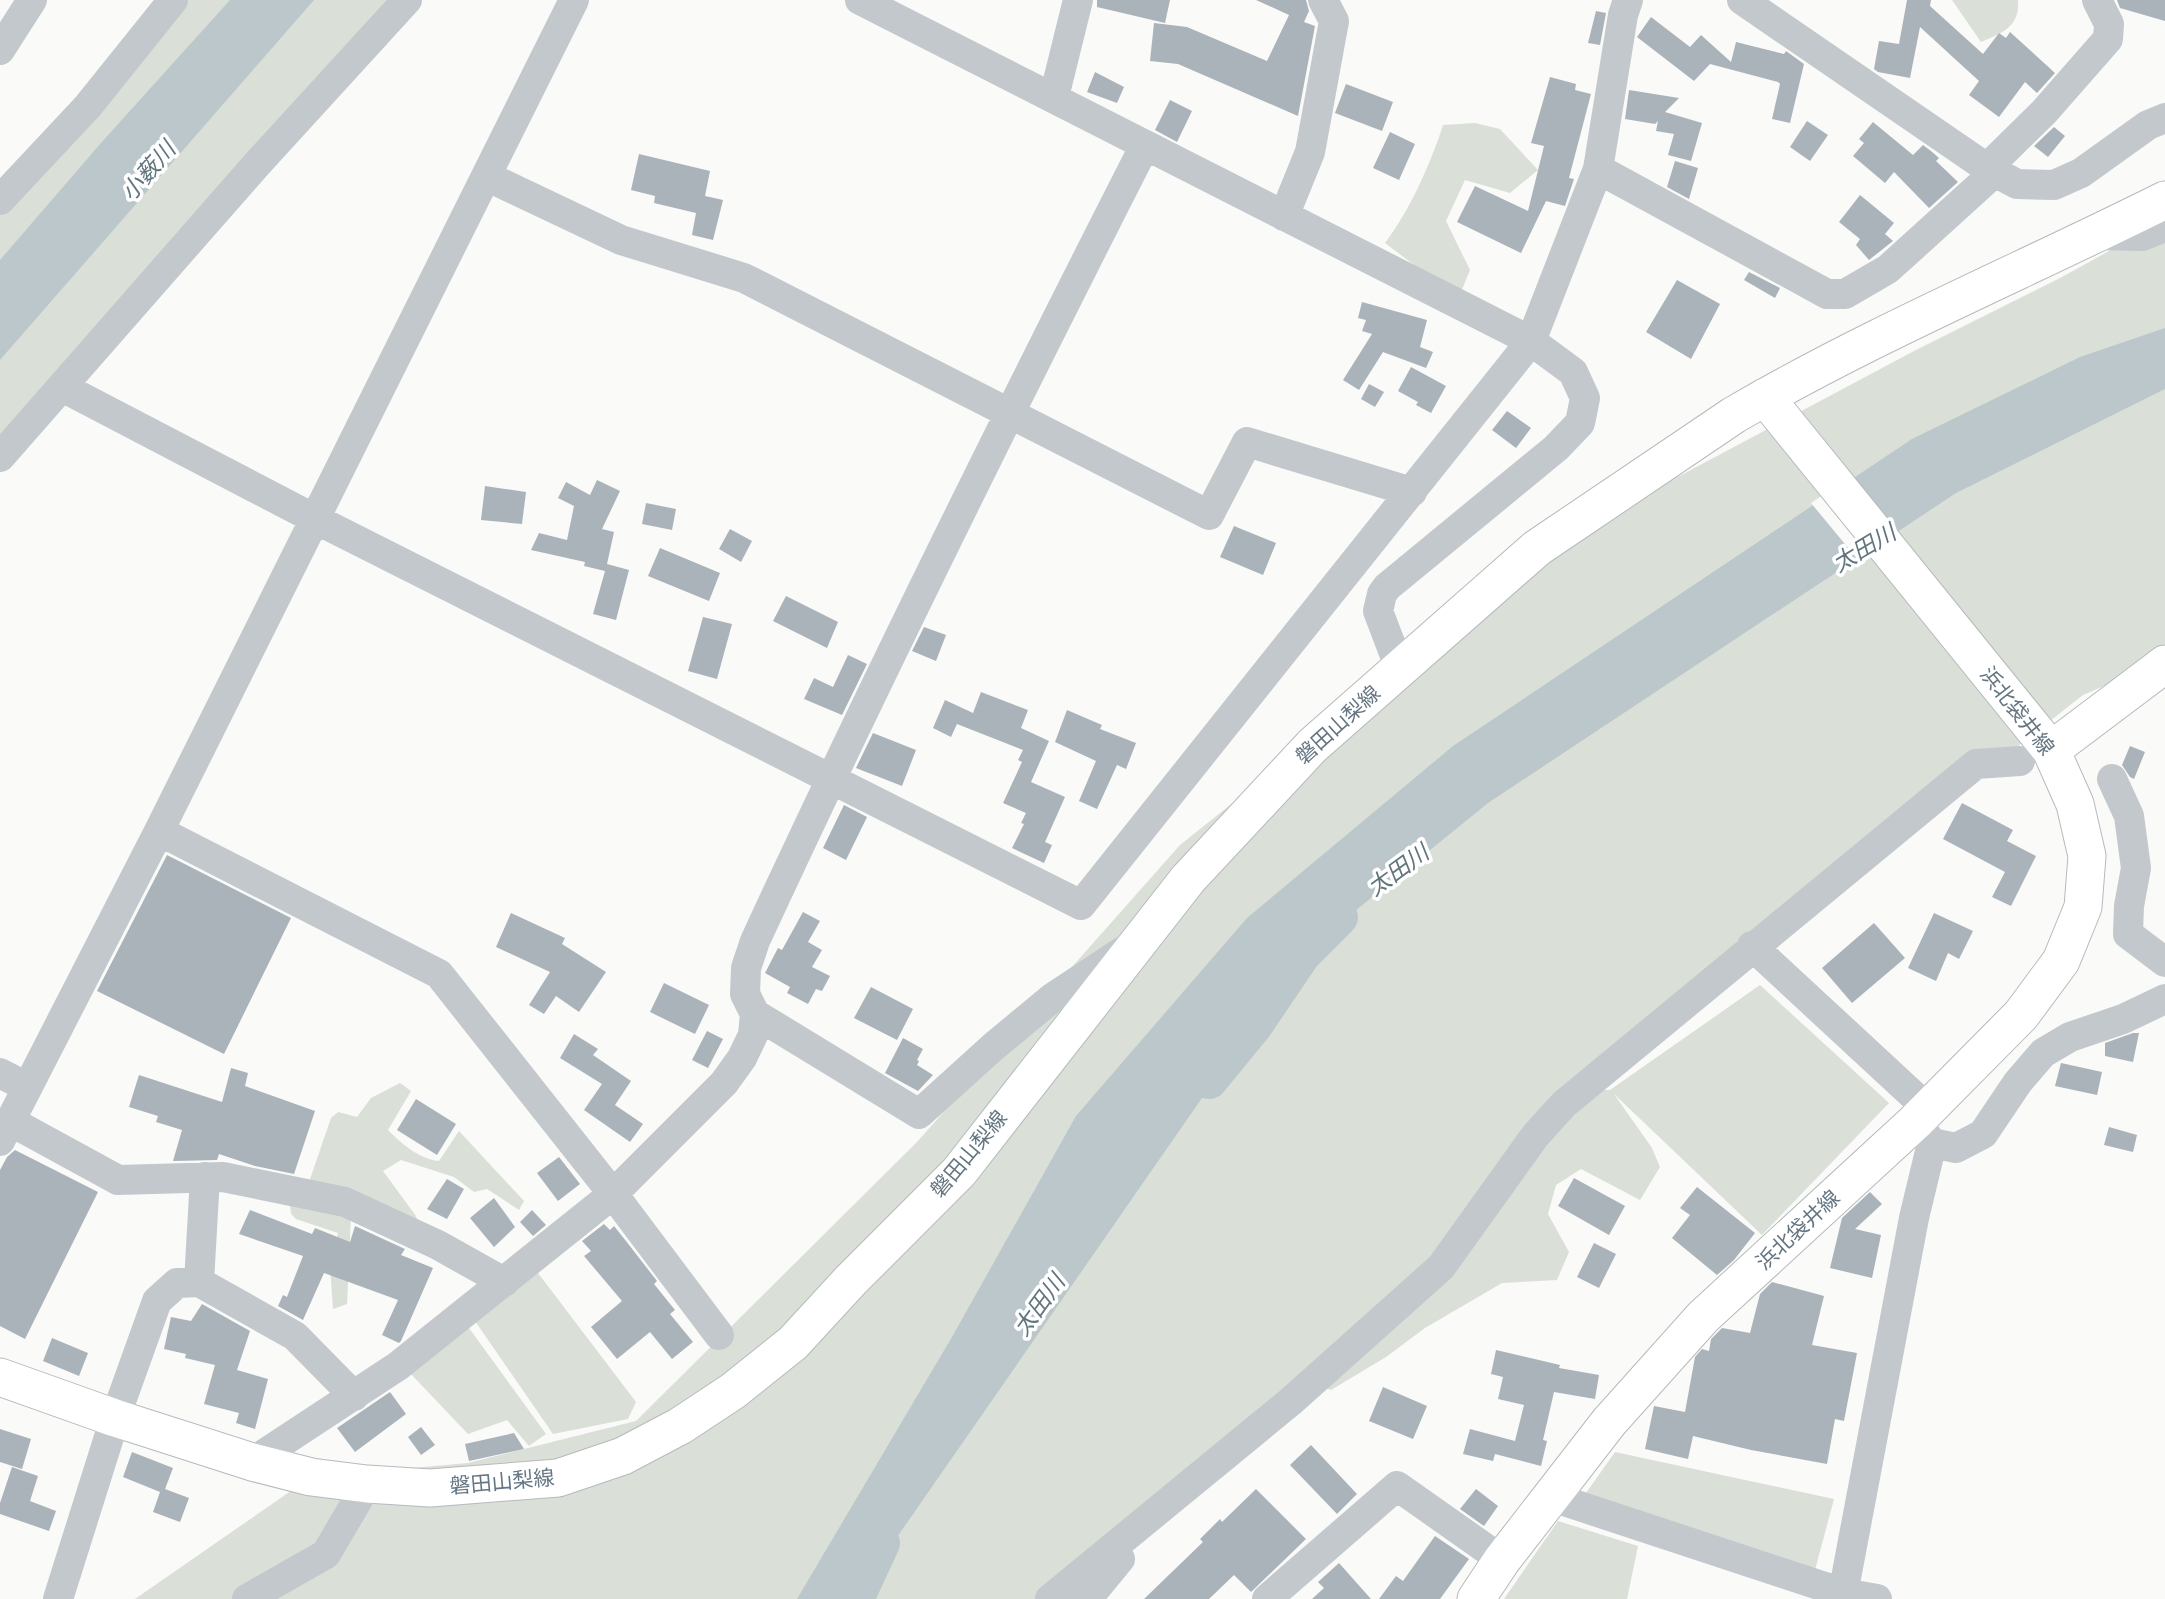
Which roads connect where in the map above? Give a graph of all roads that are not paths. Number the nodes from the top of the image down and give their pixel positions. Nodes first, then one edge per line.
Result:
1 (32, 0) edge
2 (173, 0) edge
3 (407, 0) edge
4 (574, 0) edge
5 (860, 0) edge
6 (1077, 0) edge
7 (1323, 0) edge
8 (1628, 0) edge
9 (1742, 0) edge
10 (2097, 0) edge
11 (0, 50) edge
12 (1054, 97) junction
13 (2165, 118) edge
14 (1145, 145) junction
15 (1598, 169) junction
16 (1991, 170) junction
17 (486, 176) junction
18 (0, 200) edge
19 (2165, 200) edge
20 (1284, 216) junction
21 (2165, 227) edge
22 (2096, 235) junction
23 (1531, 341) junction
24 (62, 387) junction
25 (1776, 411) junction
26 (1009, 412) junction
27 (0, 457) edge
28 (1412, 492) junction
29 (315, 519) junction
30 (2165, 664) edge
31 (1400, 669) junction
32 (2033, 744) junction
33 (831, 778) junction
34 (2112, 779) dead end
35 (159, 831) junction
36 (1142, 936) junction
37 (1752, 946) junction
38 (2165, 962) edge
39 (2165, 999) edge
40 (755, 1014) junction
41 (0, 1073) edge
42 (27, 1087) junction
43 (1925, 1124) junction
44 (5, 1131) edge
45 (205, 1177) junction
46 (613, 1194) junction
47 (199, 1282) junction
48 (504, 1282) junction
49 (719, 1335) dead end
50 (0, 1377) edge
51 (354, 1396) junction
52 (115, 1418) junction
53 (252, 1462) junction
54 (367, 1484) junction
55 (1552, 1497) junction
56 (1160, 1510) junction
57 (1502, 1560) junction
58 (1842, 1596) edge
59 (58, 1599) edge
60 (247, 1599) edge
61 (1050, 1599) edge
62 (1087, 1599) edge
63 (1267, 1599) edge
64 (1476, 1599) edge
65 (1877, 1599) edge

1 - 11 street
2 - 18 street
3 - 24 street
4 - 17 street
5 - 12 street
6 - 12 street
7 - 20 street
8 - 15 street
9 - 16 street
10 - 16 street
12 - 14 street
13 - 16 street
14 - 20 street
14 - 26 street
15 - 16 street
15 - 23 street
17 - 26 street
17 - 29 street
19 - 22 main road
20 - 23 street
21 - 22 street
22 - 25 main road
23 - 28 street
23 - 31 street
24 - 27 street
24 - 29 street
25 - 31 main road, 磐田山梨線
25 - 32 main road, 浜北袋井線
26 - 28 street
26 - 33 street
28 - 33 street
29 - 33 street
29 - 35 street
30 - 32 main road
31 - 36 main road, 磐田山梨線
32 - 37 street
32 - 43 main road, 浜北袋井線
33 - 40 street
34 - 38 street
35 - 42 street
35 - 46 street
36 - 40 street
36 - 54 main road, 磐田山梨線
37 - 43 street
37 - 56 street
39 - 43 street
40 - 46 street
41 - 42 street
42 - 44 street
43 - 55 main road, 浜北袋井線
43 - 58 street
44 - 45 street
45 - 47 street
45 - 48 street
46 - 48 street
46 - 49 street
47 - 51 street
47 - 52 street
48 - 51 street
50 - 52 main road, 磐田山梨線
51 - 53 street
52 - 53 main road, 磐田山梨線
52 - 59 street
53 - 54 main road, 磐田山梨線
54 - 60 street
55 - 57 main road, 浜北袋井線
55 - 58 street
56 - 61 street
56 - 62 street
57 - 63 street
57 - 64 main road, 浜北袋井線
58 - 65 street

